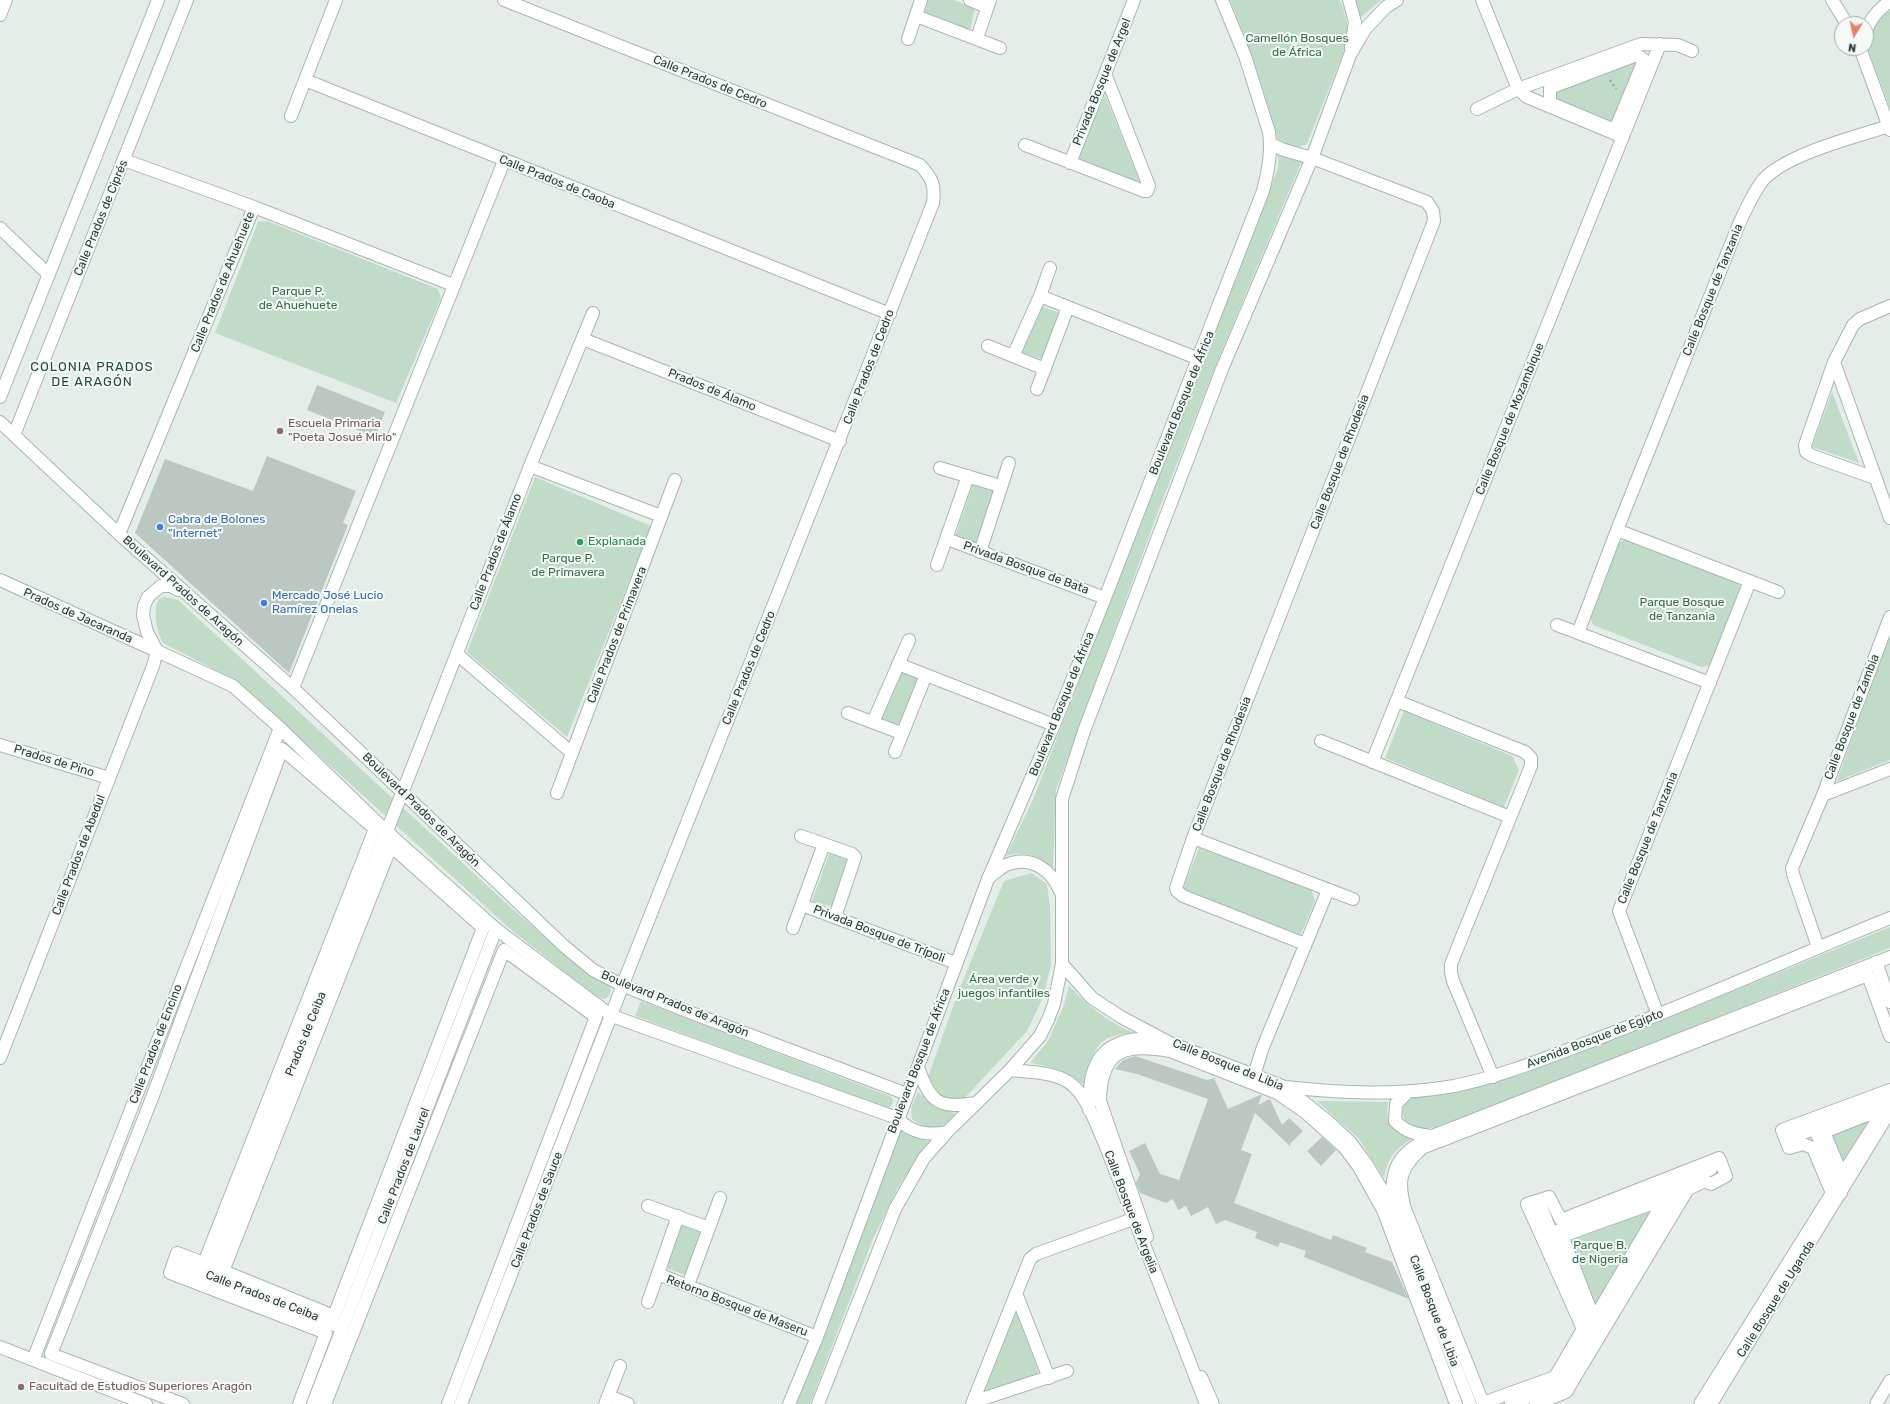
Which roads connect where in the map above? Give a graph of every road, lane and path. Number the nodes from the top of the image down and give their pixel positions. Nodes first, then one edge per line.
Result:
1 (6, 0) edge
2 (158, 0) edge
3 (188, 0) edge
4 (336, 0) edge
5 (504, 0) edge
6 (921, 0) edge
7 (970, 0) edge
8 (1134, 0) edge
9 (1222, 0) edge
10 (1349, 0) edge
11 (1397, 0) edge
12 (1482, 0) edge
13 (1832, 0) edge
14 (1890, 1) edge
15 (989, 3) edge
16 (0, 15) edge
17 (916, 16) junction
18 (1842, 16) edge
19 (1874, 16) edge
20 (977, 38) junction
21 (908, 39) dead end
22 (1660, 44) junction
23 (1000, 48) dead end
24 (1692, 51) dead end
25 (1350, 55) junction
26 (1863, 56) edge
27 (1602, 68) junction
28 (1106, 76) junction
29 (305, 80) junction
30 (1518, 89) junction
31 (1627, 101) junction
32 (1477, 109) dead end
33 (291, 116) dead end
34 (1889, 128) edge
35 (1623, 137) junction
36 (1271, 144) junction
37 (1025, 145) dead end
38 (1312, 158) junction
39 (124, 160) junction
40 (504, 161) junction
41 (1070, 163) junction
42 (254, 207) junction
43 (0, 228) edge
44 (1050, 268) dead end
45 (49, 275) junction
46 (453, 285) junction
47 (1040, 296) junction
48 (1890, 306) edge
49 (1068, 307) junction
50 (593, 313) dead end
51 (890, 314) junction
52 (583, 339) junction
53 (988, 346) dead end
54 (1013, 356) junction
55 (1198, 359) junction
56 (1834, 362) junction
57 (1044, 369) junction
58 (1037, 389) dead end
59 (0, 397) edge
60 (0, 422) edge
61 (14, 435) junction
62 (840, 441) junction
63 (1009, 463) dead end
64 (530, 466) junction
65 (940, 468) dead end
66 (968, 476) junction
67 (1875, 478) junction
68 (675, 480) dead end
69 (1000, 486) junction
70 (661, 516) junction
71 (1890, 518) edge
72 (1617, 530) junction
73 (119, 534) junction
74 (947, 539) junction
75 (980, 552) junction
76 (937, 565) dead end
77 (0, 580) edge
78 (1750, 581) junction
79 (1778, 592) dead end
80 (185, 594) junction
81 (1106, 598) junction
82 (1890, 617) edge
83 (1557, 625) dead end
84 (1578, 633) junction
85 (909, 640) dead end
86 (157, 652) junction
87 (457, 654) junction
88 (898, 664) junction
89 (926, 675) junction
90 (1710, 683) junction
91 (293, 688) junction
92 (1397, 701) junction
93 (848, 713) dead end
94 (873, 722) junction
95 (1054, 725) junction
96 (280, 728) junction
97 (901, 733) junction
98 (1321, 741) dead end
99 (0, 745) edge
100 (895, 752) dead end
101 (572, 753) junction
102 (1372, 762) junction
103 (1890, 769) edge
104 (108, 778) junction
105 (402, 793) junction
106 (557, 793) dead end
107 (1823, 795) junction
108 (1510, 817) junction
109 (386, 831) junction
110 (801, 836) dead end
111 (1194, 838) junction
112 (824, 844) junction
113 (988, 878) junction
114 (1328, 890) junction
115 (1061, 894) junction
116 (1353, 899) dead end
117 (802, 906) junction
118 (835, 917) junction
119 (1890, 918) edge
120 (793, 928) dead end
121 (496, 929) junction
122 (1305, 944) junction
123 (1818, 948) junction
124 (1890, 957) edge
125 (1876, 962) junction
126 (956, 963) junction
127 (1062, 964) junction
128 (624, 986) junction
129 (1890, 1002) edge
130 (1658, 1015) junction
131 (612, 1016) junction
132 (1890, 1036) edge
133 (1168, 1042) junction
134 (0, 1058) edge
135 (918, 1067) junction
136 (1010, 1070) junction
137 (1254, 1075) junction
138 (1494, 1077) junction
139 (1285, 1087) junction
140 (1890, 1090) edge
141 (1409, 1091) junction
142 (907, 1094) junction
143 (1890, 1100) edge
144 (976, 1103) junction
145 (1090, 1110) junction
146 (1890, 1111) edge
147 (898, 1118) junction
148 (1815, 1129) junction
149 (947, 1132) junction
150 (1432, 1136) junction
151 (1793, 1137) dead end
152 (1712, 1169) dead end
153 (1842, 1175) joint
154 (1684, 1182) junction
155 (1841, 1193) junction
156 (720, 1198) dead end
157 (648, 1206) dead end
158 (1393, 1207) junction
159 (1541, 1207) dead end
160 (678, 1216) junction
161 (1133, 1219) junction
162 (709, 1228) junction
163 (1557, 1235) junction
164 (181, 1266) dead end
165 (658, 1274) junction
166 (210, 1276) junction
167 (688, 1286) junction
168 (1016, 1293) junction
169 (648, 1302) dead end
170 (334, 1316) joint
171 (342, 1328) junction
172 (1592, 1334) junction
173 (817, 1337) junction
174 (0, 1347) edge
175 (33, 1360) junction
176 (620, 1366) dead end
177 (1067, 1371) dead end
178 (1049, 1378) junction
179 (1890, 1381) edge
180 (607, 1400) edge
181 (972, 1403) edge
182 (146, 1404) edge
183 (183, 1404) edge
184 (299, 1404) edge
185 (313, 1404) edge
186 (325, 1404) edge
187 (448, 1404) edge
188 (461, 1404) edge
189 (628, 1404) edge
190 (789, 1404) edge
191 (818, 1404) edge
192 (1206, 1404) edge
193 (1213, 1404) edge
194 (1456, 1404) edge
195 (1470, 1404) edge
196 (1511, 1404) edge
197 (1536, 1404) edge
198 (1700, 1404) edge
199 (1711, 1404) edge
200 (1876, 1404) edge

1 - 16 street
2 - 45 street
3 - 39 street, Calle Prados de Ciprés
4 - 29 street
5 - 51 street, Calle Prados de Cedro
6 - 17 street
7 - 15 street
8 - 28 street, Privada Bosque de Argel
9 - 36 street, Boulevard Bosque de África
10 - 25 street
11 - 25 street
12 - 30 street
13 - 18 street
14 - 19 street
15 - 20 street
17 - 20 street
17 - 21 street
20 - 23 street
22 - 24 street
22 - 30 street
22 - 35 street, Calle Bosque de Mozambique
25 - 38 street, Boulevard Bosque de África
26 - 34 street
27 - 31 path
27 - 31 street
27 - 31 street
28 - 41 street, Privada Bosque de Argel
28 - 41 street
29 - 33 street
29 - 40 street, Calle Prados de Caoba
30 - 32 street
30 - 35 street
34 - 72 street, Calle Bosque de Tanzania
35 - 92 street, Calle Bosque de Mozambique
36 - 38 street, Calle Bosque de Rhodesia
36 - 55 street, Boulevard Bosque de África
37 - 41 street
38 - 111 street, Calle Bosque de Rhodesia
38 - 115 street, Boulevard Bosque de África
39 - 42 street
39 - 61 street, Calle Prados de Ciprés
40 - 46 street
40 - 51 street, Calle Prados de Caoba
42 - 46 street, Calle Prados de Ahuehuete
42 - 73 street, Calle Prados de Ahuehuete
43 - 45 street
44 - 47 street
45 - 59 street
46 - 91 street
47 - 49 street
47 - 54 street
48 - 56 street
49 - 55 street
49 - 57 street
50 - 52 street, Calle Prados de Álamo
51 - 62 street, Calle Prados de Cedro
52 - 62 street, Prados de Álamo
52 - 64 street, Calle Prados de Álamo
53 - 54 street
54 - 57 street
55 - 81 street, Boulevard Bosque de África
56 - 67 street
56 - 67 street
57 - 58 street
60 - 61 street, Boulevard Prados de Aragón
61 - 73 street, Boulevard Prados de Aragón
62 - 128 street, Calle Prados de Cedro
63 - 69 street
64 - 70 street
64 - 87 street, Calle Prados de Álamo
65 - 66 street
66 - 69 street
66 - 74 street
67 - 71 street
68 - 70 street, Calle Prados de Primavera
69 - 75 street
70 - 101 street, Calle Prados de Primavera
72 - 78 street
72 - 84 street, Calle Bosque de Tanzania
73 - 80 street, Boulevard Prados de Aragón
74 - 75 street, Privada Bosque de Bata
74 - 76 street
75 - 81 street, Privada Bosque de Bata
77 - 86 street, Prados de Jacaranda
78 - 79 street
78 - 90 street, Calle Bosque de Tanzania
80 - 86 street
80 - 91 street, Boulevard Prados de Aragón
81 - 95 street, Boulevard Bosque de África
82 - 107 street, Calle Bosque de Zambia
83 - 84 street
84 - 90 street
85 - 88 street
86 - 96 street
86 - 104 street, Calle Prados de Abedul
87 - 101 street
87 - 105 street, Calle Prados de Álamo
88 - 89 street
88 - 94 street
89 - 95 street
89 - 97 street
90 - 130 street, Calle Bosque de Tanzania
91 - 105 street, Boulevard Prados de Aragón
92 - 102 street, Calle Bosque de Mozambique
92 - 108 street
93 - 94 street
94 - 97 street
95 - 113 street, Boulevard Bosque de África
96 - 109 street
96 - 175 street, Calle Prados de Encino
97 - 100 street
98 - 102 street
99 - 104 street, Prados de Pino
101 - 106 street, Calle Prados de Primavera
102 - 108 street
103 - 107 street, Calle Bosque de Zambia
104 - 134 street, Calle Prados de Abedul
105 - 109 street, Prados de Ceiba
105 - 128 street, Boulevard Prados de Aragón
107 - 123 street, Calle Bosque de Zambia
108 - 138 street
109 - 121 street
109 - 166 street, Prados de Ceiba
110 - 112 street
111 - 114 street, Calle Bosque de Rhodesia
111 - 122 street, Calle Bosque de Rhodesia
112 - 117 street
112 - 118 street
113 - 115 street
113 - 126 street, Boulevard Bosque de África
114 - 116 street, Calle Bosque de Rhodesia
114 - 122 street
115 - 127 street, Boulevard Bosque de África
117 - 118 street, Privada Bosque de Trípoli
117 - 120 street
118 - 126 street, Privada Bosque de Trípoli
119 - 123 street, Avenida Bosque de Egipto
121 - 131 street
121 - 171 street, Calle Prados de Laurel
122 - 137 street
123 - 130 street, Avenida Bosque de Egipto
124 - 125 street
125 - 129 street
125 - 150 street
126 - 135 street, Boulevard Bosque de África
127 - 133 street, Calle Bosque de Libia
127 - 136 street, Boulevard Bosque de África
128 - 131 street, Calle Prados de Cedro
128 - 142 street, Boulevard Prados de Aragón
130 - 138 street, Avenida Bosque de Egipto
131 - 147 street
131 - 188 street, Calle Prados de Sauce
132 - 197 street
133 - 137 street, Calle Bosque de Libia
133 - 145 street
135 - 142 street, Boulevard Bosque de África
135 - 144 street
136 - 144 street, Boulevard Bosque de África
136 - 145 street, Calle Bosque de Argelia
137 - 139 street, Calle Bosque de Libia
138 - 141 street, Avenida Bosque de Egipto
139 - 141 street, Avenida Bosque de Egipto
139 - 158 street, Calle Bosque de Libia
140 - 198 street
141 - 150 street
142 - 147 street, Boulevard Bosque de África
143 - 148 street
144 - 149 street, Boulevard Bosque de África
145 - 161 street, Calle Bosque de Argelia
146 - 155 street, Calle Bosque de Uganda
147 - 149 street
147 - 173 street, Boulevard Bosque de África
148 - 151 street
148 - 155 street
149 - 191 street, Boulevard Bosque de África
150 - 158 street
152 - 154 street
153 - 153 street
154 - 163 street
154 - 172 street
155 - 199 street, Calle Bosque de Uganda
156 - 162 street
157 - 160 street
158 - 195 street, Calle Bosque de Libia
159 - 163 street
160 - 162 street
160 - 165 street
161 - 168 street
161 - 192 street, Calle Bosque de Argelia
162 - 167 street
163 - 163 street
163 - 172 street
164 - 166 street, Calle Prados de Ceiba
165 - 167 street, Retorno Bosque de Maseru
165 - 169 street
166 - 171 street, Calle Prados de Ceiba
167 - 173 street, Retorno Bosque de Maseru
168 - 178 street
168 - 181 street
170 - 170 street
171 - 185 street, Calle Prados de Laurel
172 - 196 street
173 - 190 street, Boulevard Bosque de África
174 - 175 street
175 - 182 street
176 - 180 street
177 - 178 street
178 - 181 street
179 - 200 street
180 - 189 street
183 - 184 street
186 - 187 street
193 - 194 street

